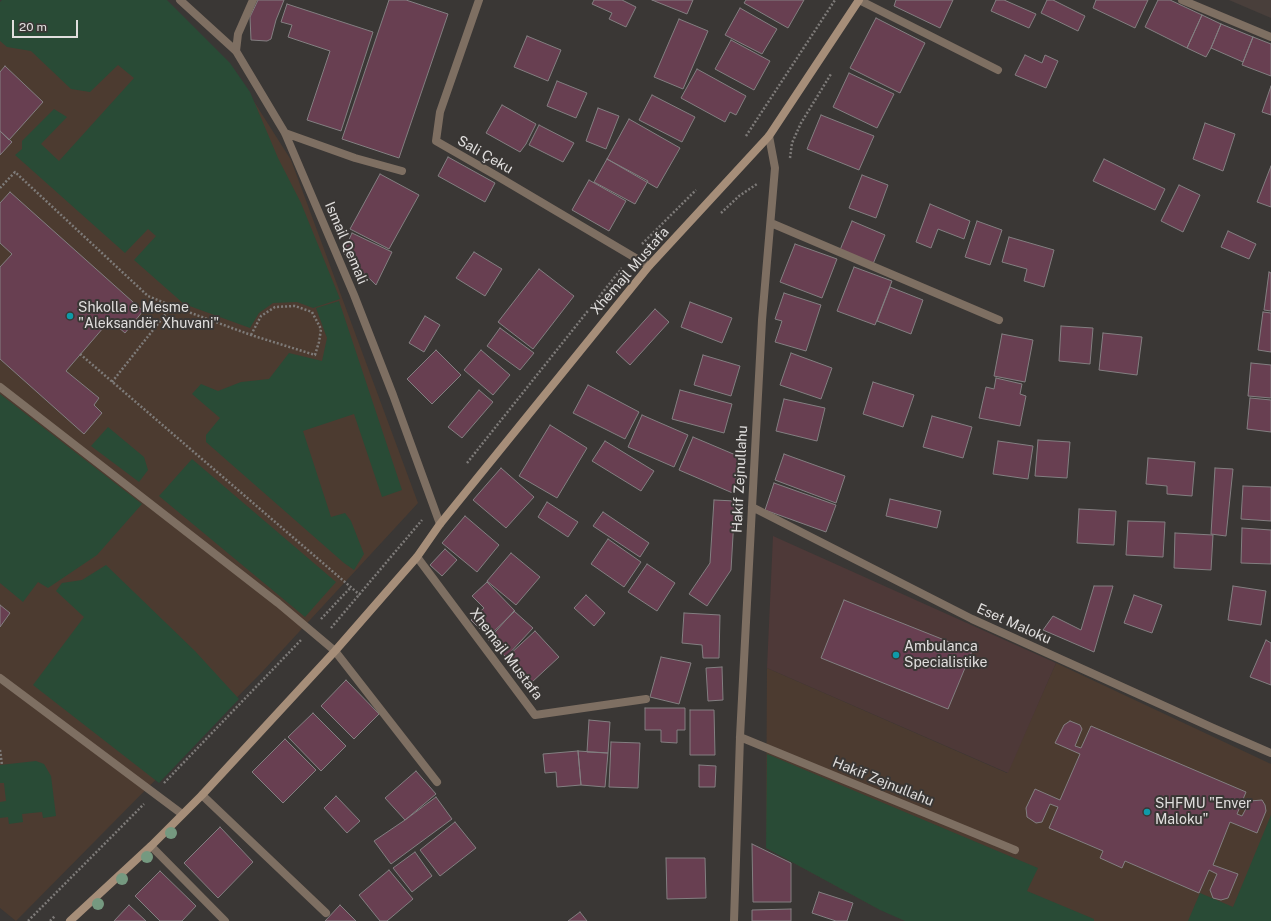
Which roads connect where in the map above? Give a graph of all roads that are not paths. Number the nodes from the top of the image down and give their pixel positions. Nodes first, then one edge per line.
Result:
1 (180, 0) edge
2 (253, 0) edge
3 (479, 0) edge
4 (859, 0) edge
5 (1182, 0) edge
6 (1271, 37) edge
7 (236, 51) junction
8 (998, 70) dead end
9 (285, 133) junction
10 (769, 136) junction
11 (402, 171) dead end
12 (771, 222) junction
13 (649, 266) junction
14 (999, 320) dead end
15 (0, 387) edge
16 (752, 507) junction
17 (440, 524) junction
18 (417, 557) junction
19 (335, 651) junction
20 (0, 678) edge
21 (646, 699) dead end
22 (740, 737) junction
23 (1271, 753) edge
24 (437, 782) dead end
25 (202, 795) junction
26 (182, 814) junction
27 (151, 846) junction
28 (1015, 850) dead end
29 (326, 913) dead end
30 (70, 921) edge
31 (224, 921) edge
32 (734, 921) edge

1 - 7 street, Ismail Qemali
2 - 7 street
3 - 13 street, Sali Çeku
4 - 8 street, Xhemajl Mustafa
4 - 10 main road, Xhemajl Mustafa
5 - 6 street
7 - 9 street, Ismail Qemali
9 - 11 street
9 - 17 street, Ismail Qemali
10 - 12 street, Hakif Zejnullahu
10 - 13 main road, Xhemajl Mustafa
12 - 14 street
12 - 16 street, Hakif Zejnullahu
13 - 17 main road, Xhemajl Mustafa
15 - 19 street
16 - 22 street, Hakif Zejnullahu
16 - 23 street, Eset Maloku
17 - 18 main road, Xhemajl Mustafa
18 - 19 main road, Xhemajl Mustafa
18 - 21 street, Xhemajl Mustafa
19 - 24 street
19 - 25 main road, Xhemajl Mustafa
20 - 26 street
22 - 28 street, Hakif Zejnullahu
22 - 32 street, Hakif Zejnullahu
25 - 26 main road, Xhemajl Mustafa
25 - 29 street
26 - 27 main road, Xhemajl Mustafa
27 - 30 main road, Xhemajl Mustafa
27 - 31 street

